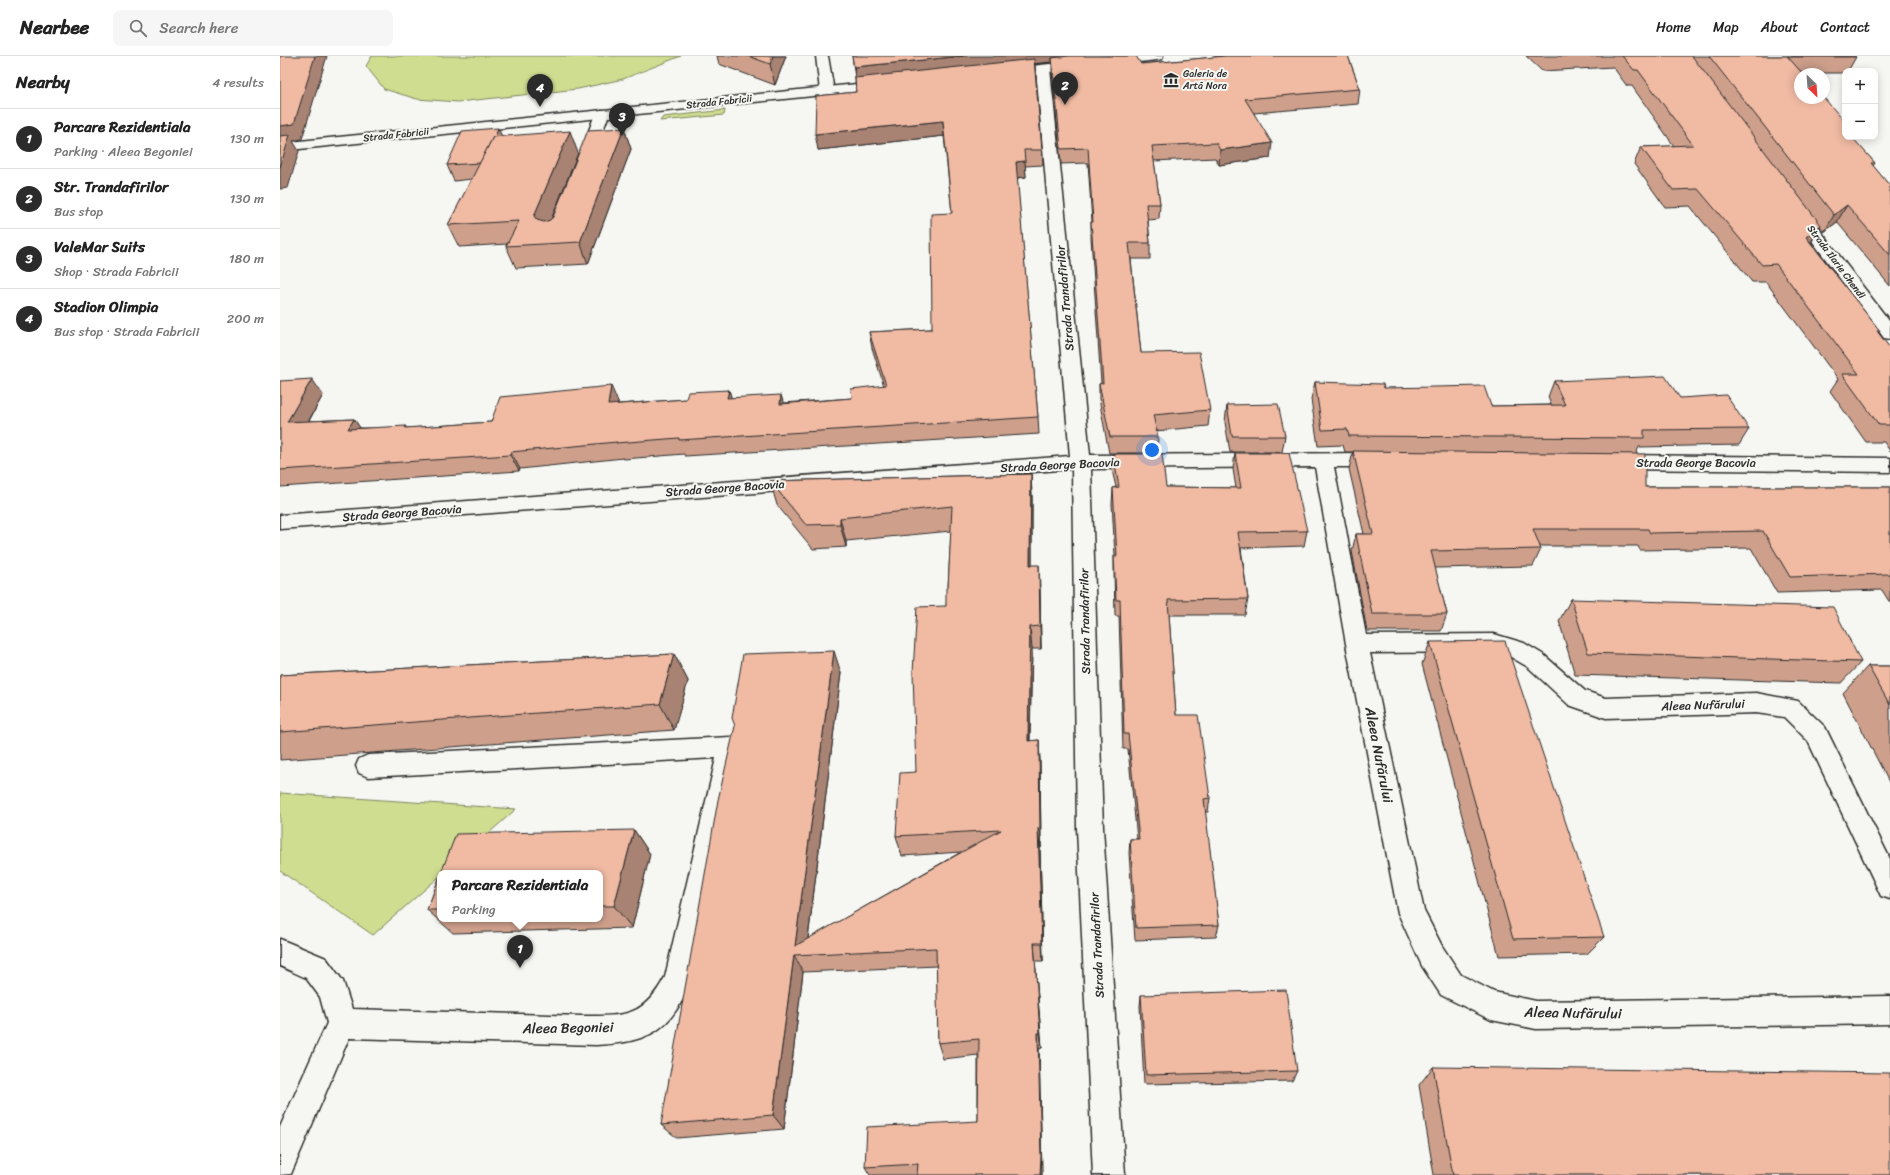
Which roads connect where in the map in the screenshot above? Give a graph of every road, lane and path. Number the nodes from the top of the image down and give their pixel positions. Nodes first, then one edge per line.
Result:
1 (822, 56) edge
2 (1156, 56) edge
3 (1043, 69) junction
4 (989, 75) edge
5 (897, 84) edge
6 (827, 91) junction
7 (602, 114) junction
8 (280, 148) edge
9 (579, 173) edge
10 (1789, 200) edge
11 (1890, 334) edge
12 (1323, 460) junction
13 (1403, 460) edge
14 (1080, 462) junction
15 (1594, 462) edge
16 (1890, 465) edge
17 (280, 522) edge
18 (1357, 644) junction
19 (368, 766) dead end
20 (1890, 887) edge
21 (280, 952) edge
22 (1890, 1010) edge
23 (341, 1023) junction
24 (280, 1164) edge
25 (1109, 1175) edge

1 - 6 street
2 - 3 street
3 - 4 street
3 - 14 street, Strada Trandafirilor
5 - 6 street, Strada Fabricii
6 - 7 street, Strada Fabricii
7 - 8 street, Strada Fabricii
7 - 9 street
10 - 11 street, Strada Ilarie Chendi
12 - 13 street, Strada George Bacovia
12 - 14 street, Strada George Bacovia
12 - 18 street, Aleea Nufărului
14 - 17 street, Strada George Bacovia
14 - 25 street, Strada Trandafirilor
15 - 16 street, Strada George Bacovia
18 - 20 street, Aleea Nufărului
18 - 22 street, Aleea Nufărului
19 - 23 street, Aleea Begoniei
21 - 23 street
23 - 24 street

